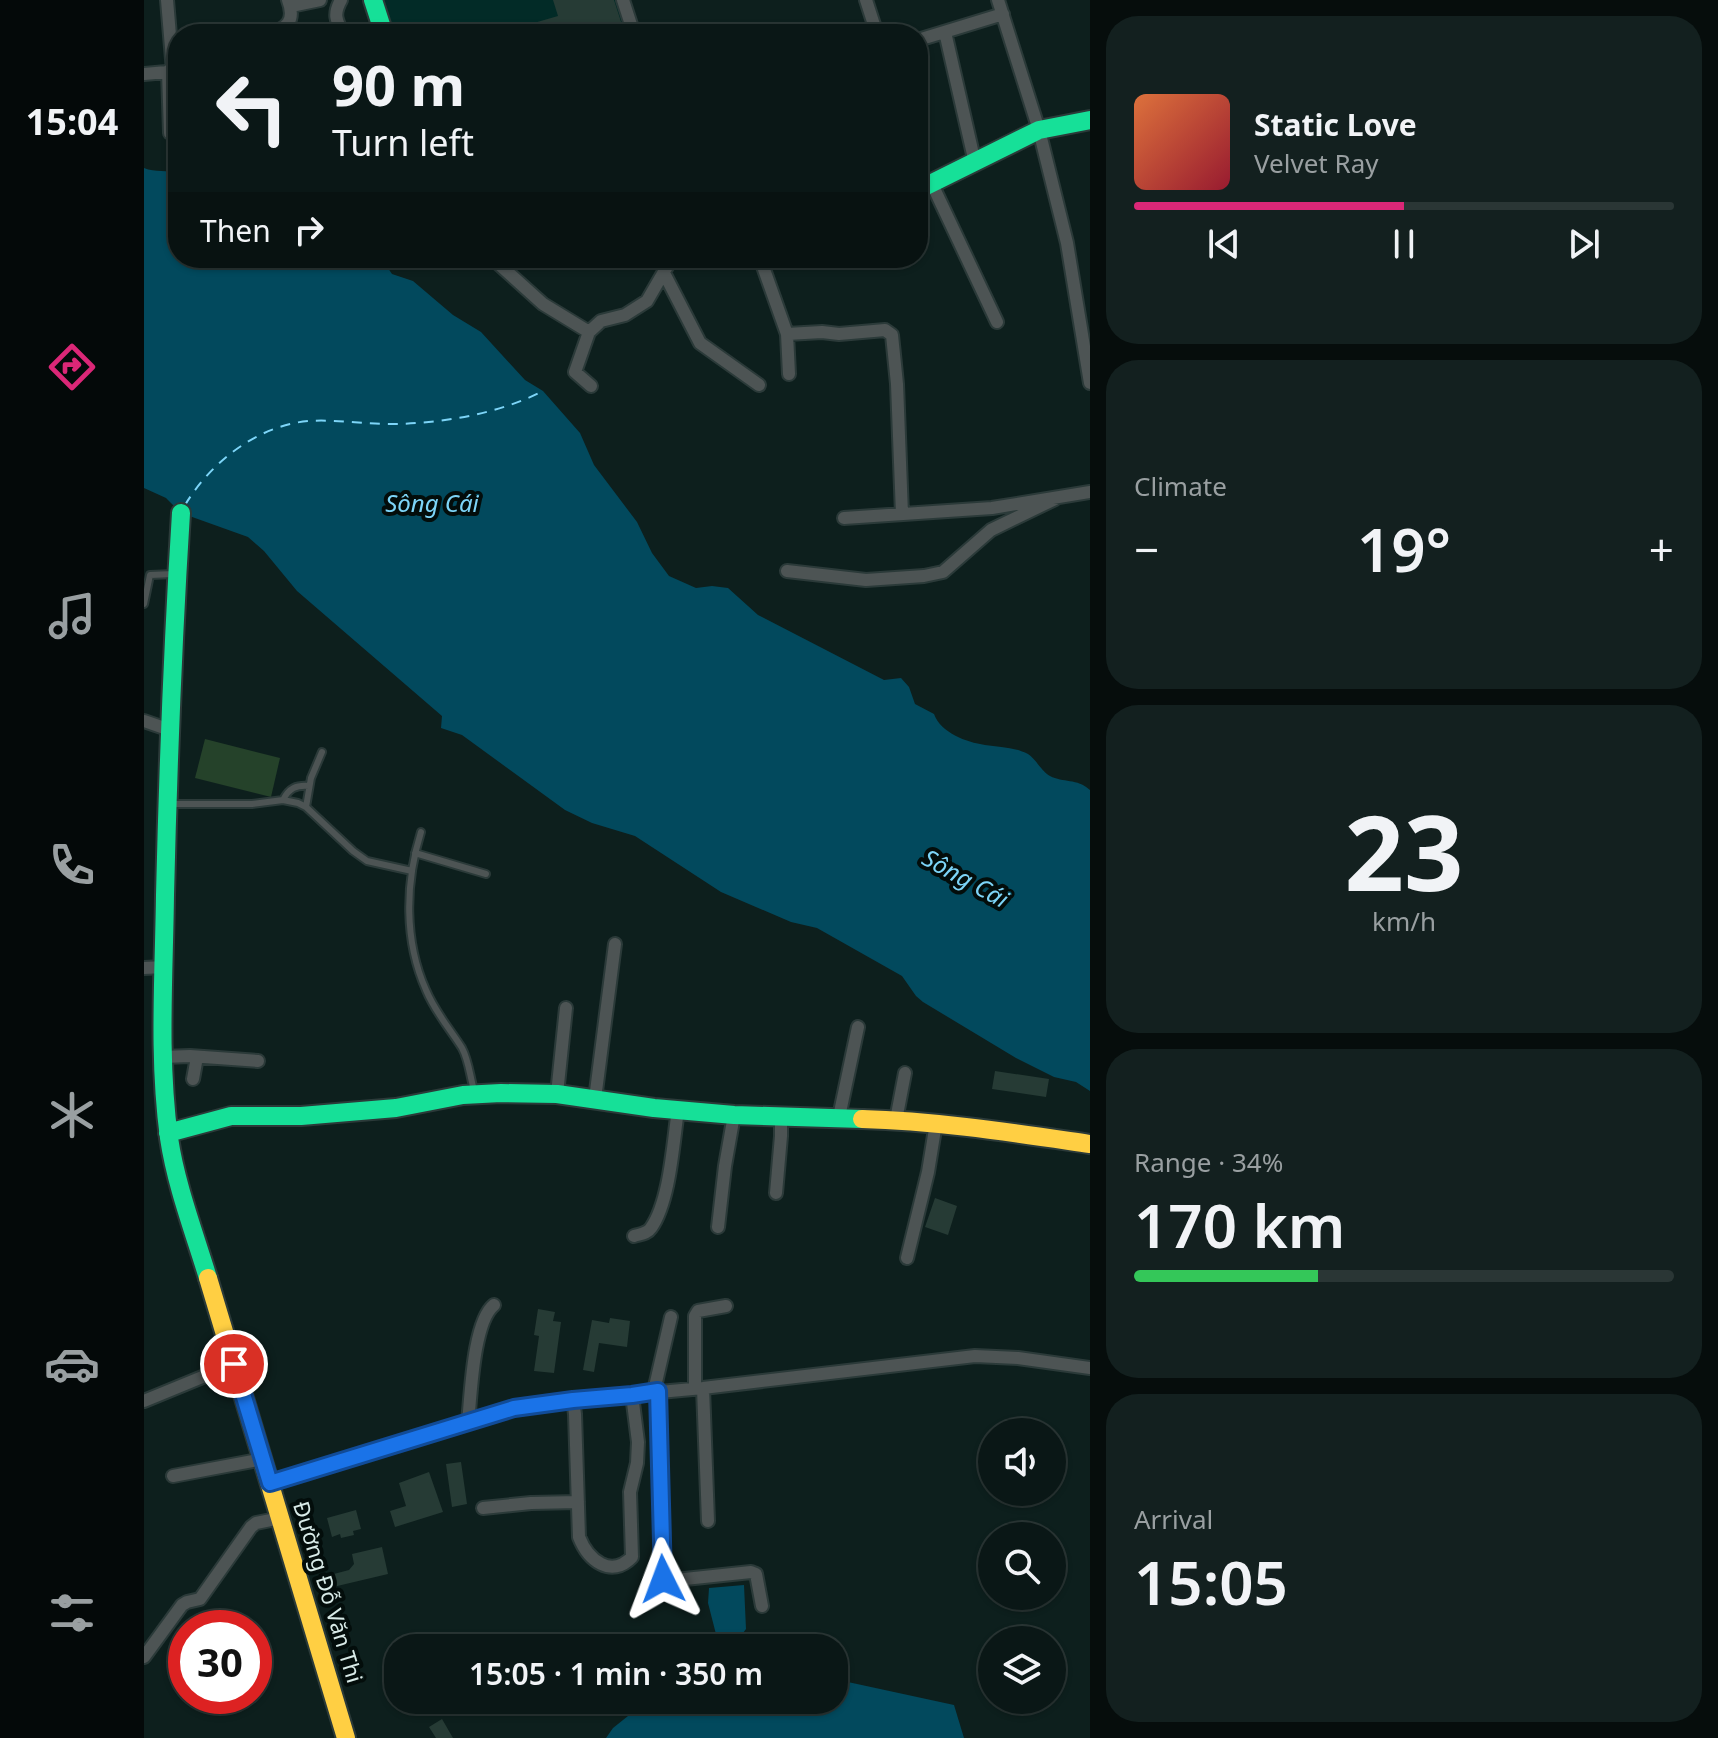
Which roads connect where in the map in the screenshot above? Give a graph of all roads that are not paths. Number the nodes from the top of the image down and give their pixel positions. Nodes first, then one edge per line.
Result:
1 (167, 0) edge
2 (320, 0) edge
3 (341, 0) edge
4 (373, 0) edge
5 (623, 0) edge
6 (866, 0) edge
7 (998, 0) edge
8 (289, 3) edge
9 (1003, 14) junction
10 (169, 24) edge
11 (289, 24) edge
12 (338, 24) edge
13 (381, 24) edge
14 (631, 24) edge
15 (874, 24) edge
16 (945, 32) junction
17 (928, 37) edge
18 (168, 72) edge
19 (144, 74) edge
20 (1090, 120) edge
21 (1039, 130) junction
22 (975, 163) junction
23 (928, 186) edge
24 (928, 193) edge
25 (503, 268) edge
26 (667, 268) edge
27 (764, 268) edge
28 (664, 273) junction
29 (997, 322) dead end
30 (589, 332) junction
31 (787, 334) junction
32 (789, 374) dead end
33 (1090, 383) edge
34 (759, 385) dead end
35 (591, 386) dead end
36 (1090, 492) edge
37 (1055, 499) junction
38 (181, 513) dead end
39 (902, 514) junction
40 (844, 518) dead end
41 (787, 571) dead end
42 (147, 573) edge
43 (177, 574) junction
44 (144, 604) edge
45 (144, 721) edge
46 (170, 730) junction
47 (322, 752) dead end
48 (309, 786) junction
49 (283, 800) junction
50 (168, 804) junction
51 (306, 807) junction
52 (421, 832) dead end
53 (415, 853) junction
54 (412, 871) junction
55 (486, 874) dead end
56 (615, 944) dead end
57 (164, 967) junction
58 (144, 968) edge
59 (566, 1008) dead end
60 (858, 1027) dead end
61 (163, 1057) junction
62 (197, 1057) junction
63 (258, 1061) dead end
64 (905, 1073) dead end
65 (193, 1079) dead end
66 (474, 1094) junction
67 (557, 1094) junction
68 (595, 1099) junction
69 (678, 1110) junction
70 (734, 1115) junction
71 (781, 1115) junction
72 (839, 1117) junction
73 (896, 1120) junction
74 (936, 1123) junction
75 (168, 1133) junction
76 (1090, 1144) edge
77 (776, 1193) dead end
78 (718, 1227) dead end
79 (634, 1236) dead end
80 (907, 1258) dead end
81 (494, 1305) dead end
82 (726, 1306) dead end
83 (671, 1317) dead end
84 (234, 1364) junction
85 (1090, 1368) edge
86 (699, 1388) junction
87 (656, 1391) junction
88 (632, 1395) junction
89 (573, 1400) junction
90 (144, 1401) edge
91 (468, 1422) junction
92 (263, 1459) junction
93 (173, 1476) dead end
94 (270, 1483) junction
95 (578, 1502) junction
96 (483, 1508) dead end
97 (281, 1518) junction
98 (708, 1521) dead end
99 (762, 1606) dead end
100 (144, 1657) edge
101 (346, 1738) edge

1 - 10 street
2 - 8 street
3 - 12 street
4 - 13 street
5 - 14 street
6 - 15 street
7 - 9 street
8 - 11 street
9 - 16 street
9 - 21 street
16 - 17 street
16 - 22 street
18 - 19 street
20 - 21 street
21 - 22 street
21 - 33 street
22 - 23 street
24 - 29 street
25 - 30 street
26 - 28 street
27 - 31 street
28 - 30 street
28 - 34 street
30 - 35 street
31 - 32 street
31 - 39 street
36 - 37 street
37 - 39 street
37 - 41 street
38 - 43 street, Đường Đỗ Văn Thi
39 - 40 street
42 - 43 lane
42 - 44 lane
43 - 46 street, Đường Đỗ Văn Thi
45 - 46 street
46 - 50 street, Đường Đỗ Văn Thi
47 - 48 lane
48 - 49 lane
48 - 51 lane
49 - 50 lane
49 - 51 lane
50 - 57 street, Đường Đỗ Văn Thi
51 - 54 lane
52 - 53 lane
53 - 54 lane
53 - 55 lane
54 - 66 lane
56 - 68 street
57 - 58 street
57 - 61 street, Đường Đỗ Văn Thi
59 - 67 street
60 - 72 street
61 - 62 street
61 - 75 street, Đường Đỗ Văn Thi
62 - 63 street
62 - 65 street
64 - 73 street
66 - 67 street
66 - 75 street
67 - 68 street
68 - 69 street
69 - 70 street
69 - 79 street
70 - 71 street
70 - 78 street
71 - 72 street
71 - 77 street
72 - 73 street
73 - 74 street
74 - 76 street
74 - 80 street
75 - 84 street, Đường Đỗ Văn Thi
81 - 91 street
82 - 86 street
83 - 87 street
84 - 90 street
84 - 92 street, Đường Đỗ Văn Thi
85 - 86 street
86 - 87 street
86 - 98 street
87 - 88 street
87 - 99 street
88 - 89 street
88 - 95 street
89 - 91 street
89 - 95 street
91 - 94 street
92 - 93 street
92 - 94 street, Đường Đỗ Văn Thi
94 - 97 street, Đường Đỗ Văn Thi
95 - 96 street
97 - 100 street
97 - 101 street, Đường Đỗ Văn Thi

